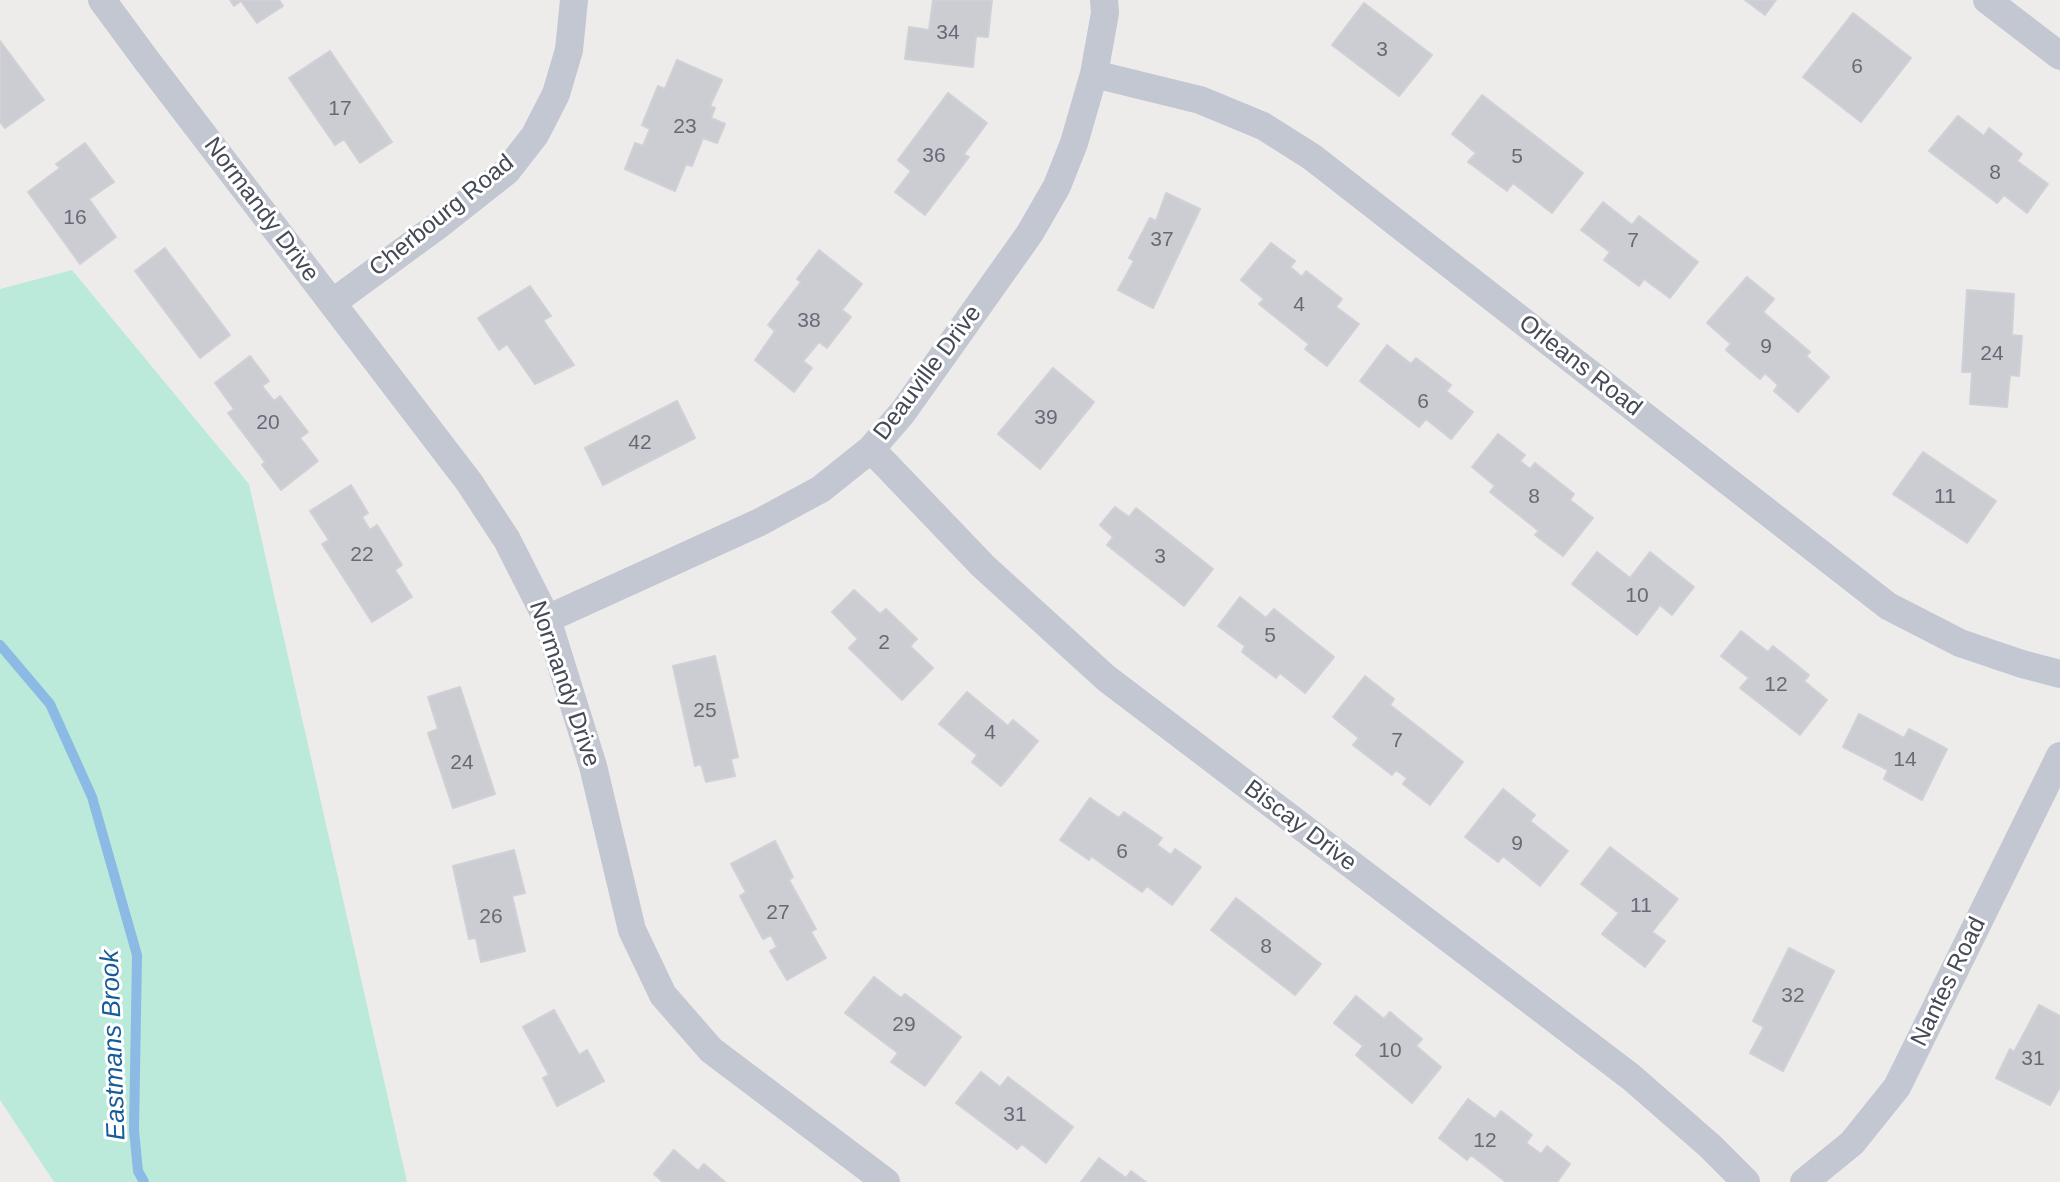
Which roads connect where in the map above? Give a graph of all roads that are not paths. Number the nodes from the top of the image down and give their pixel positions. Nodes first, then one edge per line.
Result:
1 (102, 0) edge
2 (574, 0) edge
3 (1104, 0) edge
4 (1987, 0) edge
5 (2060, 56) edge
6 (1094, 74) junction
7 (332, 303) junction
8 (871, 450) junction
9 (547, 619) junction
10 (2060, 674) edge
11 (2060, 757) edge
12 (886, 1182) edge
13 (1746, 1182) edge
14 (1804, 1182) edge

1 - 7 street, Normandy Drive
2 - 7 street, Cherbourg Road
3 - 6 street, Deauville Drive
4 - 5 street
6 - 8 street, Deauville Drive
6 - 10 street, Orleans Road
7 - 9 street, Normandy Drive
8 - 9 street, Deauville Drive
8 - 13 street, Biscay Drive
9 - 12 street, Normandy Drive
11 - 14 street, Nantes Road

